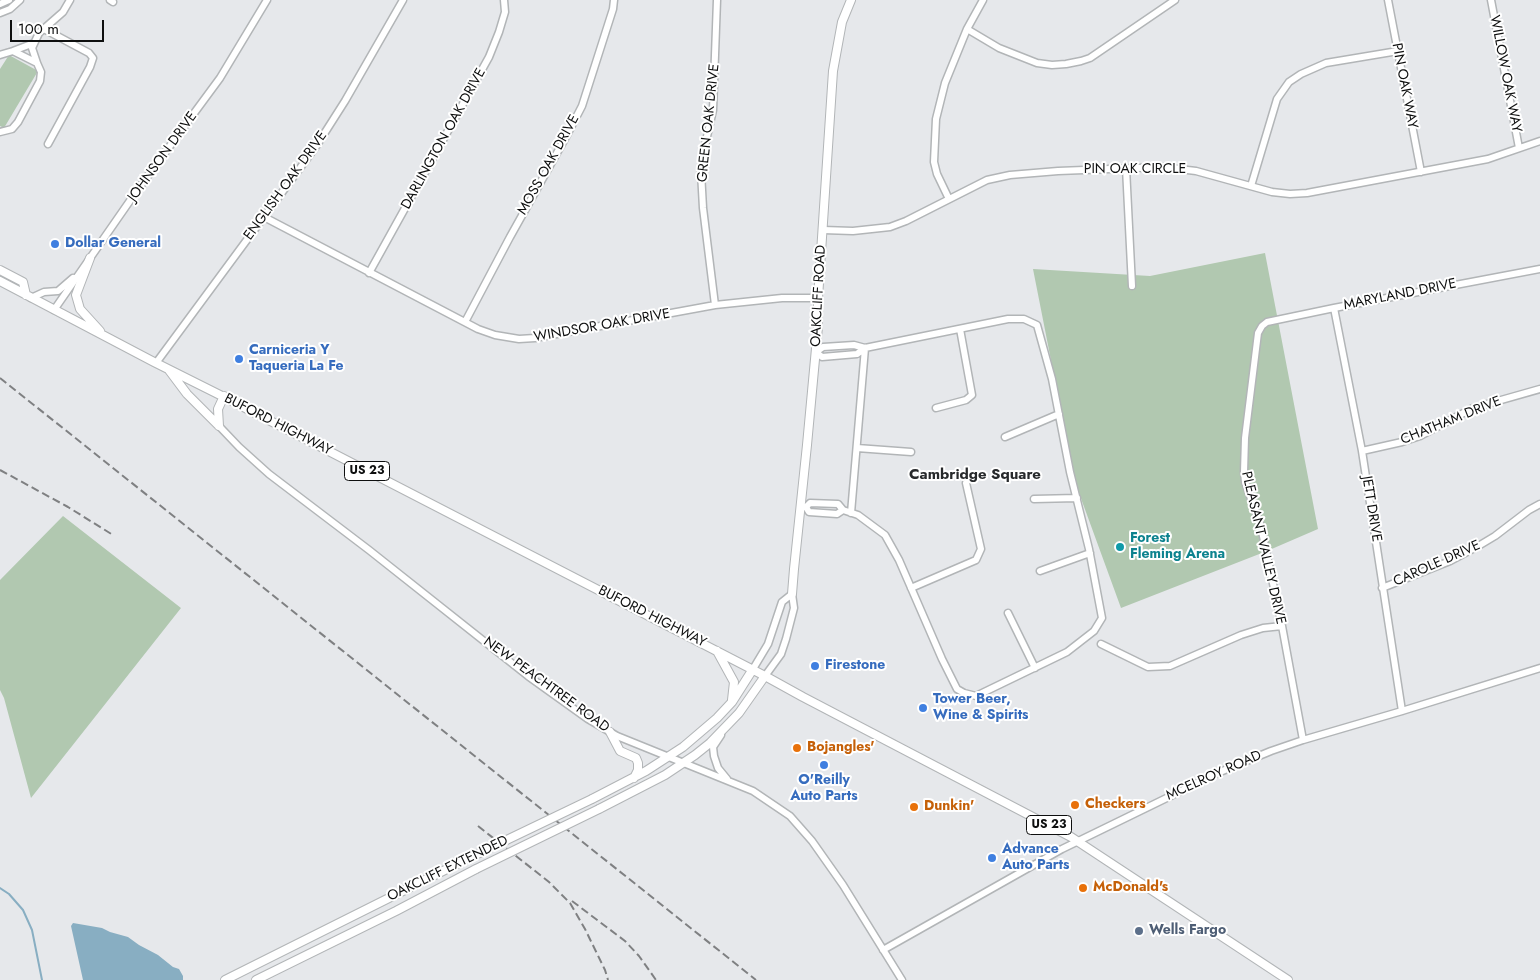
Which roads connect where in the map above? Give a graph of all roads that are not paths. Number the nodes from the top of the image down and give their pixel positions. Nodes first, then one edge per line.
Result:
1 (9, 0) edge
2 (20, 0) edge
3 (70, 0) edge
4 (267, 0) edge
5 (403, 0) edge
6 (504, 0) edge
7 (614, 0) edge
8 (717, 0) edge
9 (851, 0) edge
10 (983, 0) edge
11 (1175, 0) edge
12 (1388, 0) edge
13 (1490, 0) edge
14 (0, 4) edge
15 (0, 13) edge
16 (44, 28) junction
17 (967, 29) junction
18 (34, 43) junction
19 (13, 51) junction
20 (1398, 51) junction
21 (0, 55) edge
22 (37, 64) junction
23 (1, 131) edge
24 (1540, 140) edge
25 (48, 144) dead end
26 (1519, 148) junction
27 (1126, 168) junction
28 (1421, 172) junction
29 (1251, 186) junction
30 (949, 199) junction
31 (264, 217) junction
32 (823, 230) junction
33 (90, 258) junction
34 (1540, 269) edge
35 (0, 270) edge
36 (80, 272) junction
37 (370, 273) junction
38 (0, 281) edge
39 (1132, 286) dead end
40 (28, 296) junction
41 (818, 298) junction
42 (715, 305) junction
43 (1334, 308) junction
44 (54, 310) junction
45 (466, 322) junction
46 (1262, 326) joint
47 (960, 329) junction
48 (104, 336) junction
49 (865, 348) junction
50 (816, 352) junction
51 (156, 363) junction
52 (168, 369) junction
53 (1540, 388) edge
54 (224, 396) junction
55 (936, 408) dead end
56 (1059, 414) junction
57 (218, 426) junction
58 (1005, 437) dead end
59 (857, 448) junction
60 (1362, 451) junction
61 (911, 452) dead end
62 (966, 483) dead end
63 (1034, 498) dead end
64 (1076, 498) junction
65 (1540, 504) edge
66 (803, 507) junction
67 (851, 513) junction
68 (1090, 553) junction
69 (1040, 571) dead end
70 (911, 588) junction
71 (1382, 588) junction
72 (792, 594) junction
73 (1008, 613) dead end
74 (1282, 626) junction
75 (1101, 644) dead end
76 (717, 651) junction
77 (1035, 668) junction
78 (1540, 668) edge
79 (753, 669) junction
80 (765, 676) junction
81 (732, 702) junction
82 (1402, 711) junction
83 (724, 729) junction
84 (610, 732) junction
85 (1303, 740) junction
86 (669, 756) junction
87 (684, 762) junction
88 (634, 778) junction
89 (728, 780) junction
90 (1078, 841) junction
91 (884, 950) junction
92 (225, 980) edge
93 (256, 980) edge
94 (902, 980) edge
95 (1288, 980) edge

1 - 14 street
2 - 15 street
3 - 16 street
4 - 33 street, JOHNSON DRIVE
5 - 31 street, ENGLISH OAK DRIVE
6 - 37 street, DARLINGTON OAK DRIVE
7 - 45 street, MOSS OAK DRIVE
8 - 42 street, GREEN OAK DRIVE
9 - 32 main road, OAKCLIFF ROAD
10 - 17 street
11 - 17 street
12 - 20 street, PIN OAK WAY
13 - 26 street, WILLOW OAK WAY
16 - 18 street
16 - 25 street
17 - 30 street
18 - 19 street
18 - 22 street
19 - 21 street
19 - 22 street
20 - 28 street, PIN OAK WAY
20 - 29 street
22 - 23 street
24 - 26 street, PIN OAK CIRCLE
26 - 28 street, PIN OAK CIRCLE
27 - 29 street, PIN OAK CIRCLE
27 - 30 street, PIN OAK CIRCLE
27 - 39 street
28 - 29 street, PIN OAK CIRCLE
30 - 32 street, PIN OAK CIRCLE
31 - 37 street, WINDSOR OAK DRIVE
31 - 51 street, ENGLISH OAK DRIVE
32 - 41 main road, OAKCLIFF ROAD
33 - 36 street, JOHNSON DRIVE
33 - 48 main road
34 - 43 street, MARYLAND DRIVE
35 - 40 main road
36 - 40 street
36 - 44 street, JOHNSON DRIVE
37 - 45 street, WINDSOR OAK DRIVE
38 - 40 main road, BUFORD HIGHWAY / US 23
40 - 44 main road, BUFORD HIGHWAY / US 23
41 - 42 street, WINDSOR OAK DRIVE
41 - 50 main road, OAKCLIFF ROAD
42 - 45 street, WINDSOR OAK DRIVE
43 - 46 street, MARYLAND DRIVE
43 - 60 street, JETT DRIVE
44 - 48 main road, BUFORD HIGHWAY / US 23
46 - 74 street, PLEASANT VALLEY DRIVE
47 - 49 street
47 - 55 street
47 - 56 street
48 - 51 main road, BUFORD HIGHWAY / US 23
49 - 50 street
49 - 59 street
50 - 66 main road, OAKCLIFF ROAD
51 - 52 main road, BUFORD HIGHWAY / US 23
52 - 54 main road, BUFORD HIGHWAY / US 23
52 - 57 main road
53 - 60 street, CHATHAM DRIVE
54 - 57 main road
54 - 76 main road, BUFORD HIGHWAY / US 23
56 - 58 street
56 - 64 street
57 - 84 street, NEW PEACHTREE ROAD
59 - 61 street
59 - 67 street
60 - 71 street, JETT DRIVE
62 - 70 street
63 - 64 street
64 - 68 street
65 - 71 street, CAROLE DRIVE
66 - 67 street
66 - 72 main road, OAKCLIFF ROAD
67 - 70 street
68 - 69 street
68 - 77 street
70 - 77 street
71 - 82 street, JETT DRIVE
72 - 79 street
72 - 80 street, OAKCLIFF ROAD
73 - 77 street
74 - 75 street
74 - 85 street, PLEASANT VALLEY DRIVE
76 - 79 main road, BUFORD HIGHWAY / US 23
76 - 81 main road
78 - 82 street, MCELROY ROAD
79 - 80 main road, BUFORD HIGHWAY / US 23
79 - 81 main road
80 - 83 main road, OAKCLIFF ROAD
80 - 90 main road, BUFORD HIGHWAY / US 23
81 - 86 main road
82 - 85 street, MCELROY ROAD
83 - 87 main road, OAKCLIFF ROAD
83 - 89 street
84 - 86 street, NEW PEACHTREE ROAD
84 - 88 main road
85 - 90 street, MCELROY ROAD
86 - 87 street, NEW PEACHTREE ROAD
86 - 88 main road, OAKCLIFF EXTENDED
87 - 89 street, NEW PEACHTREE ROAD
87 - 93 main road, OAKCLIFF EXTENDED, bridge
88 - 92 main road, OAKCLIFF EXTENDED, bridge
89 - 91 street, NEW PEACHTREE ROAD
90 - 91 street, MCELROY ROAD
90 - 95 main road, BUFORD HIGHWAY / US 23
91 - 94 street, NEW PEACHTREE ROAD

